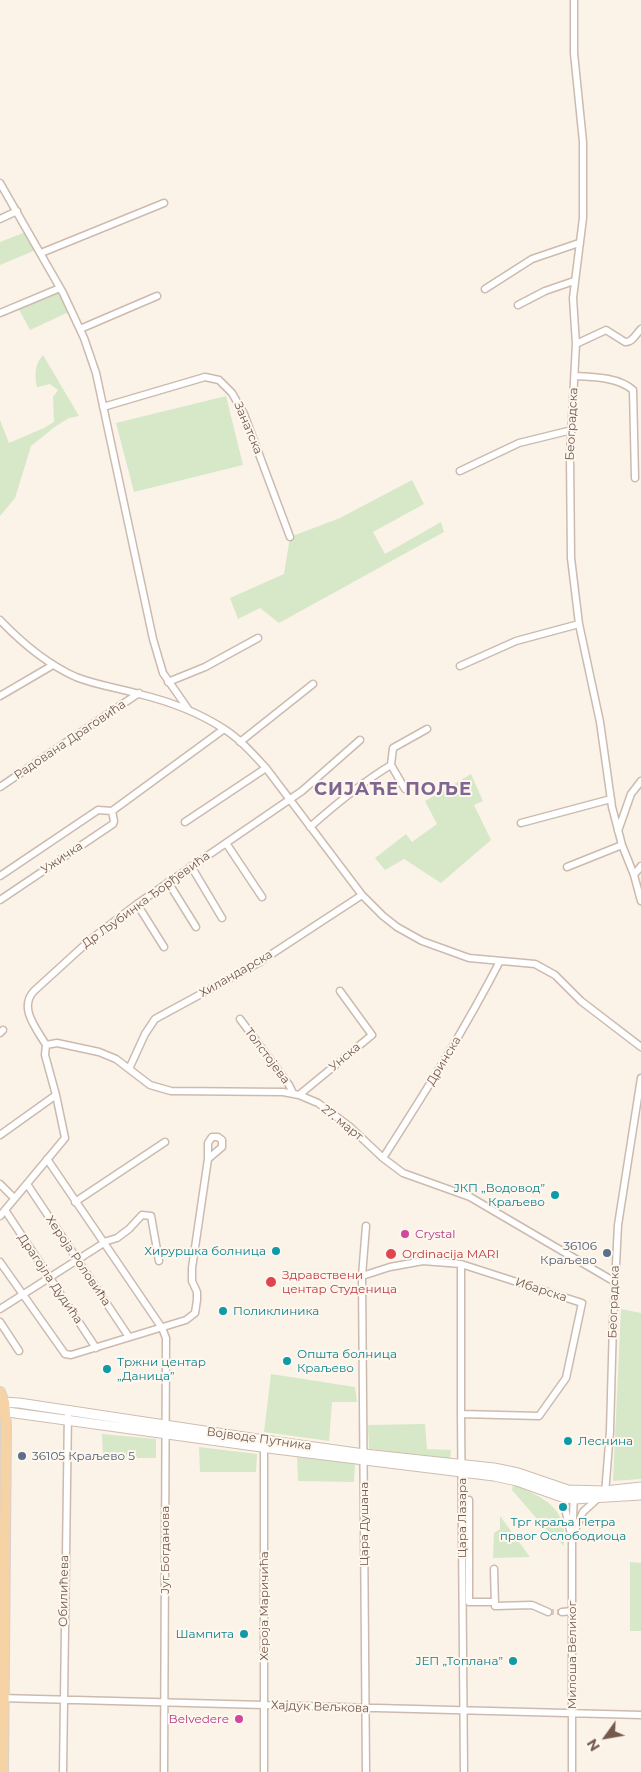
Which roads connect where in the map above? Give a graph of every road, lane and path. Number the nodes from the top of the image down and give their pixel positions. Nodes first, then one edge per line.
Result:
1 (574, 0) edge
2 (0, 183) edge
3 (164, 203) dead end
4 (17, 211) junction
5 (0, 219) edge
6 (579, 243) junction
7 (41, 253) junction
8 (574, 281) junction
9 (60, 288) junction
10 (485, 289) dead end
11 (157, 296) dead end
12 (518, 305) dead end
13 (0, 314) edge
14 (80, 329) junction
15 (641, 329) edge
16 (576, 344) junction
17 (575, 376) junction
18 (103, 407) junction
19 (572, 430) junction
20 (460, 471) dead end
21 (635, 478) dead end
22 (290, 537) dead end
23 (0, 620) edge
24 (579, 624) junction
25 (258, 638) dead end
26 (53, 665) junction
27 (460, 666) dead end
28 (168, 682) junction
29 (313, 684) dead end
30 (175, 692) junction
31 (139, 693) junction
32 (0, 696) edge
33 (170, 703) junction
34 (188, 710) junction
35 (224, 728) junction
36 (427, 729) dead end
37 (360, 740) dead end
38 (240, 742) junction
39 (391, 765) junction
40 (266, 768) junction
41 (641, 781) edge
42 (0, 787) edge
43 (405, 789) dead end
44 (289, 799) junction
45 (611, 799) junction
46 (112, 811) junction
47 (185, 822) dead end
48 (521, 823) dead end
49 (310, 827) junction
50 (618, 832) junction
51 (226, 843) junction
52 (622, 845) junction
53 (191, 866) junction
54 (641, 866) edge
55 (567, 867) dead end
56 (634, 875) junction
57 (0, 876) edge
58 (168, 882) junction
59 (362, 895) junction
60 (262, 897) dead end
61 (0, 900) edge
62 (641, 900) edge
63 (137, 904) junction
64 (222, 918) dead end
65 (196, 927) dead end
66 (164, 947) dead end
67 (500, 961) junction
68 (340, 991) dead end
69 (240, 1019) dead end
70 (46, 1045) junction
71 (641, 1047) edge
72 (129, 1069) junction
73 (641, 1078) edge
74 (296, 1094) junction
75 (56, 1095) junction
76 (0, 1135) edge
77 (165, 1142) dead end
78 (383, 1158) junction
79 (47, 1159) junction
80 (208, 1159) dead end
81 (0, 1184) edge
82 (27, 1184) junction
83 (14, 1198) junction
84 (75, 1202) junction
85 (5, 1210) junction
86 (0, 1216) edge
87 (366, 1226) dead end
88 (104, 1243) junction
89 (77, 1260) junction
90 (159, 1261) dead end
91 (0, 1262) edge
92 (462, 1264) junction
93 (362, 1276) junction
94 (49, 1278) junction
95 (615, 1282) junction
96 (22, 1295) junction
97 (0, 1310) edge
98 (0, 1322) edge
99 (162, 1328) junction
100 (129, 1337) junction
101 (96, 1348) junction
102 (20, 1351) dead end
103 (2, 1402) edge
104 (22, 1413) junction
105 (461, 1414) junction
106 (67, 1415) junction
107 (6, 1426) junction
108 (166, 1430) junction
109 (264, 1444) junction
110 (364, 1457) junction
111 (462, 1469) junction
112 (641, 1487) edge
113 (570, 1495) junction
114 (602, 1496) junction
115 (641, 1496) edge
116 (469, 1500) dead end
117 (572, 1538) junction
118 (494, 1570) dead end
119 (494, 1602) junction
120 (548, 1612) tunnel mouth
121 (562, 1612) tunnel mouth
122 (572, 1612) junction
123 (2, 1698) edge
124 (63, 1699) junction
125 (164, 1702) junction
126 (265, 1705) junction
127 (366, 1708) junction
128 (464, 1712) junction
129 (572, 1713) junction
130 (641, 1715) edge
131 (3, 1772) edge
132 (63, 1772) edge
133 (164, 1772) edge
134 (264, 1772) edge
135 (366, 1772) edge
136 (464, 1772) edge
137 (572, 1772) edge

1 - 6 street, Београдска
2 - 4 street
3 - 7 street
4 - 5 street
4 - 7 street
6 - 8 street, Београдска
6 - 10 street
7 - 9 street
8 - 12 street
8 - 16 street, Београдска
9 - 13 street
9 - 14 street
11 - 14 street
14 - 18 street
15 - 16 street
16 - 17 street, Београдска
17 - 19 street, Београдска
17 - 21 street
18 - 22 street, Занатска
18 - 28 street
19 - 20 street
19 - 24 street, Београдска
23 - 26 street
24 - 27 street
24 - 45 street, Београдска
25 - 28 street
26 - 31 street
26 - 32 street
28 - 30 street
29 - 38 street
30 - 33 street
30 - 34 street
31 - 33 street
31 - 42 street, Радована Драговића
33 - 34 street
34 - 35 street
35 - 38 street
35 - 46 street, Ужичка
36 - 39 street
37 - 44 street, Др Љубинка Ђорђевића
38 - 40 street
39 - 43 street
39 - 49 street
40 - 44 street
40 - 47 street
41 - 50 street
44 - 49 street
44 - 51 street, Др Љубинка Ђорђевића
45 - 48 street
45 - 50 street, Београдска
46 - 57 street, Ужичка
46 - 61 street, Ужичка
49 - 59 street
50 - 52 street, Београдска
51 - 53 street, Др Љубинка Ђорђевића
51 - 60 street
52 - 55 street
52 - 56 street, Београдска
53 - 58 street, Др Љубинка Ђорђевића
53 - 64 street
54 - 56 street
56 - 62 street, Београдска
58 - 63 street, Др Љубинка Ђорђевића
58 - 65 street
59 - 67 street
59 - 72 street, Хиландарска
63 - 66 street
63 - 70 street, Др Љубинка Ђорђевића
67 - 71 street
67 - 78 street, Дринска
68 - 74 street, Унска
69 - 74 street, Толстојева
70 - 72 street, 27. март
70 - 75 street
72 - 74 street, 27. март
73 - 95 street, Београдска
74 - 78 street, 27. март
75 - 76 street
75 - 79 street
77 - 84 street
78 - 95 street, 27. март
79 - 82 street
79 - 84 street, Југ Богданова
80 - 99 street
81 - 83 street
82 - 83 street
82 - 89 street, Хероја Роловића
83 - 85 street
84 - 88 street, Југ Богданова
85 - 86 street
85 - 94 street, Драгојла Дудића
87 - 93 street, Цара Душана
88 - 89 street
88 - 90 street
88 - 99 street, Југ Богданова
89 - 94 street
89 - 100 street, Хероја Роловића
91 - 96 street
92 - 93 street, Ибарска
92 - 105 street, Цара Лазара
92 - 105 street, Ибарска
93 - 110 street, Цара Душана
94 - 96 street
94 - 101 street, Драгојла Дудића
95 - 114 street, Београдска
96 - 97 street
96 - 101 street
98 - 102 street
99 - 100 street
99 - 108 street, Југ Богданова
100 - 101 street
103 - 104 main road, Војводе Путника
103 - 106 main road, Војводе Путника
103 - 107 main road
104 - 106 main road, Војводе Путника
104 - 107 main road
105 - 111 street, Цара Лазара
106 - 108 main road, Војводе Путника
106 - 124 street, Обилићева
107 - 123 main road
108 - 109 main road, Војводе Путника
108 - 125 street, Југ Богданова
109 - 110 main road, Војводе Путника
109 - 126 street, Хероја Маричића
110 - 111 main road, Војводе Путника
110 - 127 street, Цара Душана
111 - 113 main road, Војводе Путника
111 - 128 street, Цара Лазара
112 - 114 main road
113 - 114 main road
113 - 117 street
114 - 115 main road
114 - 117 street
116 - 119 street, Цара Лазара
117 - 122 street, Милоша Великог
118 - 119 street
119 - 120 street
121 - 122 street
122 - 129 street, Милоша Великог
123 - 124 street, Хајдук Вељкова
123 - 131 main road
124 - 125 street, Хајдук Вељкова
124 - 132 street, Обилићева
125 - 126 street, Хајдук Вељкова
125 - 133 street, Југ Богданова
126 - 127 street, Хајдук Вељкова
126 - 134 street, Хероја Маричића
127 - 128 street, Хајдук Вељкова
127 - 135 street, Цара Душана
128 - 129 street, Хајдук Вељкова
128 - 136 street, Цара Лазара
129 - 130 street, Хајдук Вељкова
129 - 137 street, Милоша Великог

